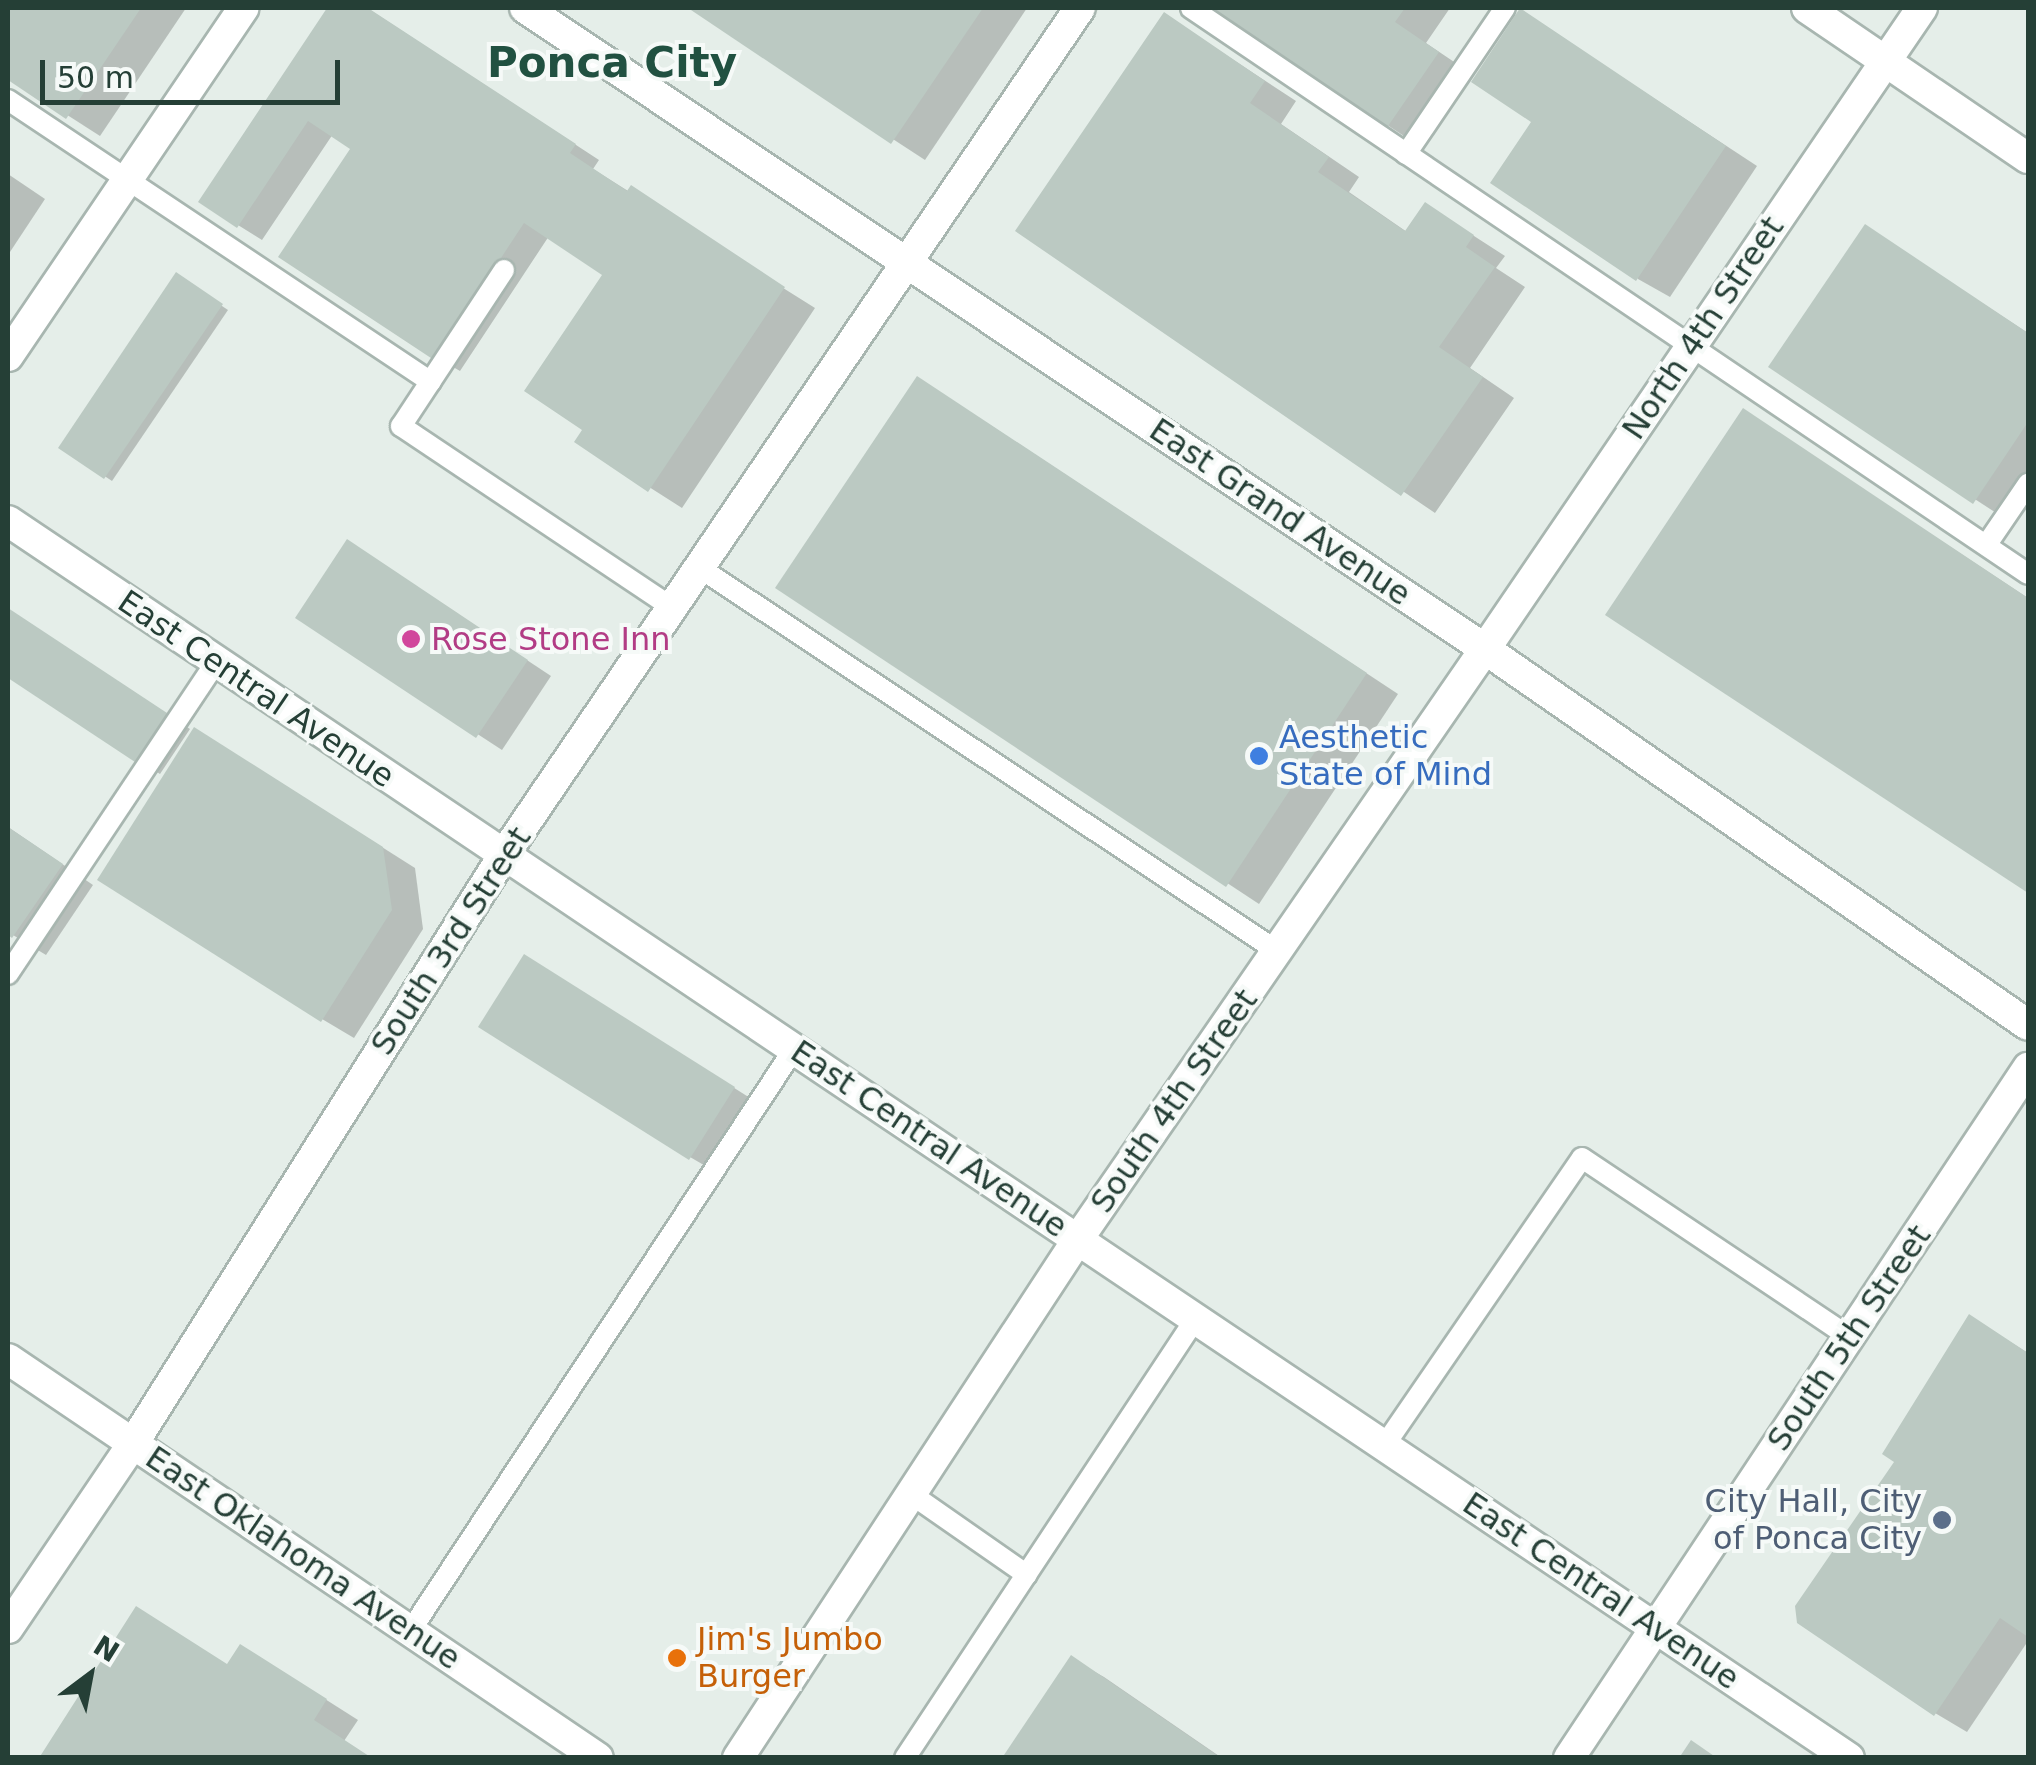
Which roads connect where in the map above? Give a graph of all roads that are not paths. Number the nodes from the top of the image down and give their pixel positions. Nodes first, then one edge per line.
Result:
1 (244, 8) edge
2 (525, 8) edge
3 (1080, 8) edge
4 (1191, 8) edge
5 (1504, 8) edge
6 (1807, 8) edge
7 (1922, 8) edge
8 (1884, 61) junction
9 (8, 100) edge
10 (1406, 154) junction
11 (2028, 158) edge
12 (128, 180) junction
13 (909, 264) junction
14 (504, 270) dead end
15 (1691, 345) junction
16 (8, 356) edge
17 (431, 382) junction
18 (2028, 484) edge
19 (8, 522) edge
20 (1987, 544) junction
21 (703, 570) junction
22 (2028, 574) edge
23 (676, 610) junction
24 (1485, 649) junction
25 (215, 664) junction
26 (505, 853) junction
27 (1277, 951) junction
28 (8, 974) edge
29 (2028, 1025) edge
30 (794, 1049) junction
31 (2028, 1068) edge
32 (1078, 1239) junction
33 (1196, 1318) junction
34 (1849, 1337) junction
35 (8, 1359) edge
36 (134, 1442) junction
37 (1384, 1446) junction
38 (911, 1494) junction
39 (1027, 1575) junction
40 (8, 1628) edge
41 (1654, 1628) junction
42 (410, 1630) junction
43 (598, 1758) edge
44 (738, 1758) edge
45 (906, 1758) edge
46 (1570, 1758) edge
47 (1850, 1758) edge

1 - 12 street
2 - 13 street, East Grand Avenue
3 - 13 street, South 3rd Street
4 - 10 lane
5 - 10 lane
6 - 8 street
7 - 8 street, North 4th Street
8 - 11 street
8 - 15 street, North 4th Street
9 - 12 lane
10 - 15 lane
12 - 16 street
12 - 17 lane
13 - 21 street, South 3rd Street
13 - 24 street, East Grand Avenue
14 - 17 lane
15 - 20 lane
15 - 24 street, North 4th Street
17 - 23 lane
18 - 20 lane
19 - 25 street, East Central Avenue
20 - 22 lane
21 - 23 street, South 3rd Street
21 - 27 lane
23 - 26 street, South 3rd Street
24 - 27 street, South 4th Street
24 - 29 street, East Grand Avenue
25 - 26 street, East Central Avenue
25 - 28 lane
26 - 30 street, East Central Avenue
26 - 36 street, South 3rd Street
27 - 32 street, South 4th Street
30 - 32 street, East Central Avenue
30 - 42 lane
31 - 34 street, South 5th Street
32 - 33 street, East Central Avenue
32 - 38 street, South 4th Street
33 - 37 street, East Central Avenue
33 - 39 lane
34 - 37 lane
34 - 41 street, South 5th Street
35 - 36 street, East Oklahoma Avenue
36 - 40 street, South 3rd Street
36 - 42 street, East Oklahoma Avenue
37 - 41 street, East Central Avenue
38 - 39 lane
38 - 44 street, South 4th Street
39 - 45 lane
41 - 46 street, South 5th Street
41 - 47 street, East Central Avenue
42 - 43 street, East Oklahoma Avenue

